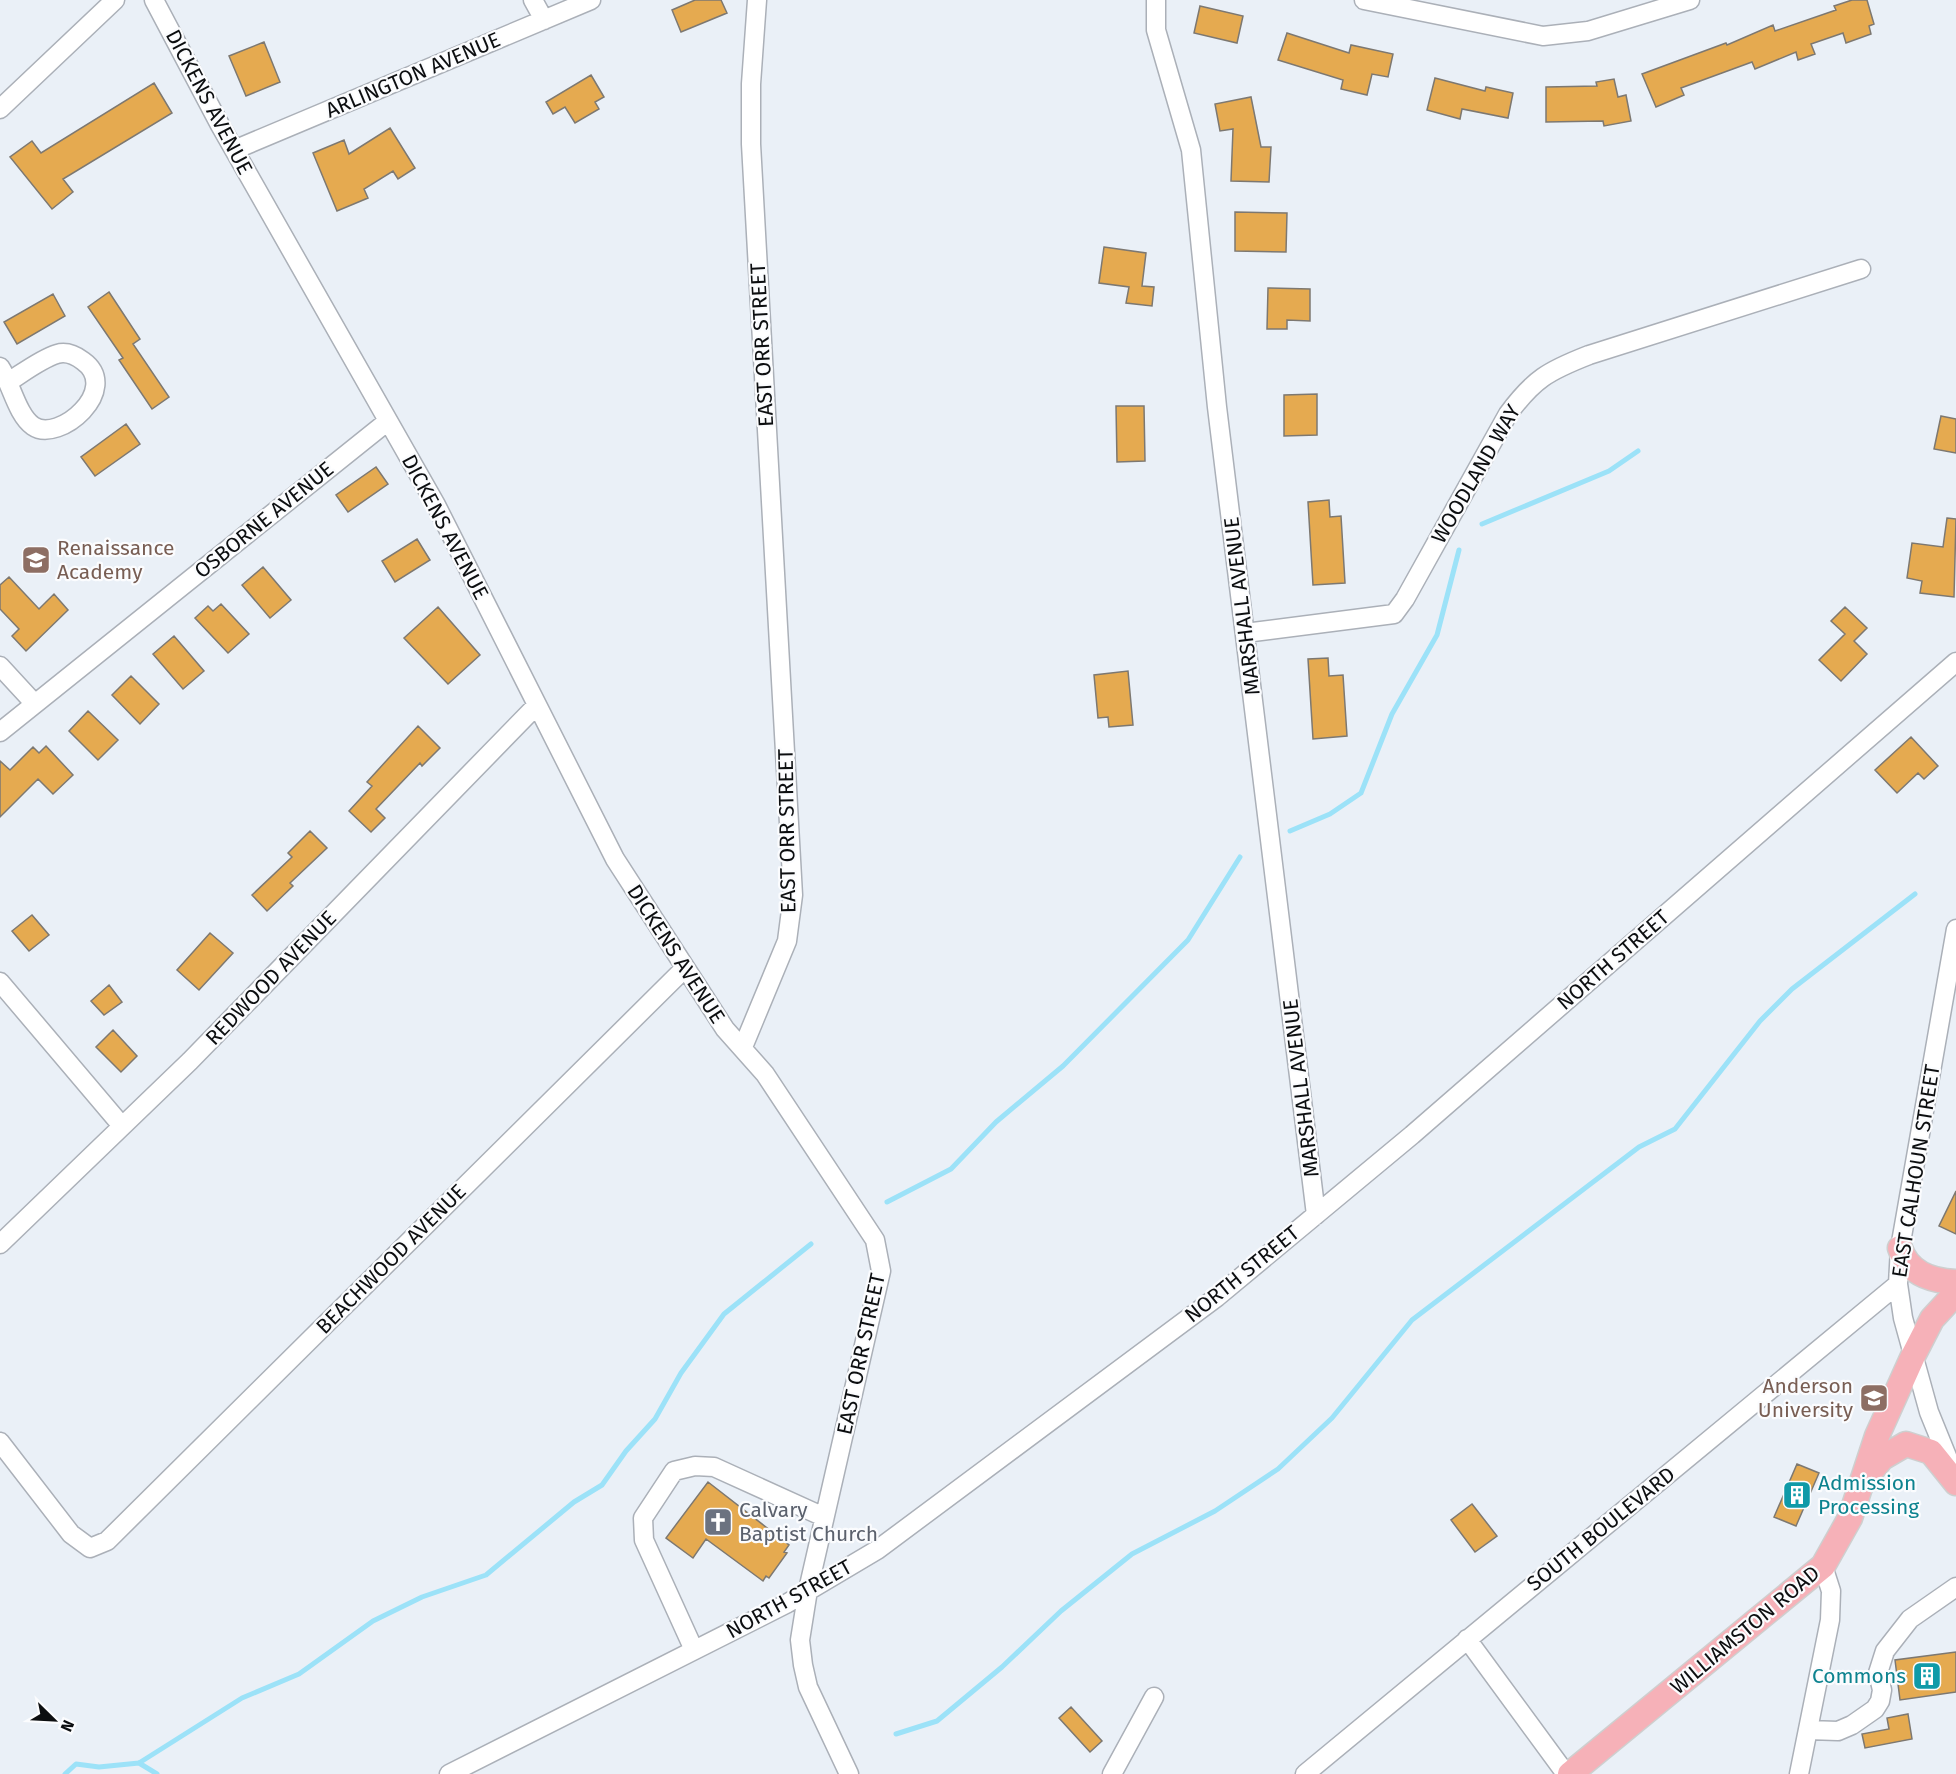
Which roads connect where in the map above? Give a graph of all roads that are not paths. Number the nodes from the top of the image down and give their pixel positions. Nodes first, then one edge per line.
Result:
1 (115, 0) edge
2 (154, 0) edge
3 (533, 0) edge
4 (591, 0) edge
5 (757, 0) edge
6 (1156, 0) edge
7 (1364, 0) edge
8 (1690, 0) edge
9 (544, 20) junction
10 (0, 109) edge
11 (234, 150) junction
12 (1861, 269) dead end
13 (5, 374) edge
14 (388, 421) junction
15 (1245, 633) junction
16 (1956, 662) edge
17 (0, 666) edge
18 (35, 704) junction
19 (536, 706) junction
20 (0, 732) edge
21 (1956, 929) edge
22 (685, 968) junction
23 (0, 982) edge
24 (743, 1047) junction
25 (122, 1126) junction
26 (1316, 1215) junction
27 (0, 1244) edge
28 (1900, 1248) junction
29 (1956, 1282) edge
30 (1898, 1284) junction
31 (1956, 1293) edge
32 (1913, 1356) junction
33 (0, 1442) edge
34 (1956, 1479) edge
35 (1864, 1480) junction
36 (1956, 1483) edge
37 (825, 1517) junction
38 (1823, 1566) junction
39 (1956, 1587) edge
40 (808, 1590) junction
41 (1467, 1639) junction
42 (694, 1650) junction
43 (1154, 1697) dead end
44 (1808, 1730) junction
45 (449, 1774) edge
46 (849, 1774) edge
47 (1112, 1774) edge
48 (1305, 1774) edge
49 (1568, 1774) edge
50 (1799, 1774) edge

1 - 10 street
2 - 11 street, DICKENS AVENUE
3 - 9 street
4 - 9 street, ARLINGTON AVENUE
5 - 24 street, EAST ORR STREET
6 - 15 street, MARSHALL AVENUE
7 - 8 street
9 - 11 street, ARLINGTON AVENUE
11 - 14 street, DICKENS AVENUE
12 - 15 street, WOODLAND WAY
13 - 13 street
14 - 18 street, OSBORNE AVENUE
14 - 19 street, DICKENS AVENUE
15 - 26 street, MARSHALL AVENUE
16 - 26 street, NORTH STREET
17 - 18 street
18 - 20 street, OSBORNE AVENUE
19 - 22 street, DICKENS AVENUE
19 - 25 street, REDWOOD AVENUE
21 - 28 street, EAST CALHOUN STREET
22 - 24 street, DICKENS AVENUE
22 - 33 street, BEACHWOOD AVENUE
23 - 25 street
24 - 37 street, EAST ORR STREET
25 - 27 street, REDWOOD AVENUE
26 - 40 street, NORTH STREET
28 - 29 main road
28 - 30 street, EAST CALHOUN STREET
30 - 32 street, EAST CALHOUN STREET
30 - 41 street, SOUTH BOULEVARD
31 - 32 main road, WILLIAMSTON ROAD
32 - 34 street, EAST CALHOUN STREET
32 - 35 main road, WILLIAMSTON ROAD
35 - 36 main road
35 - 38 main road, WILLIAMSTON ROAD
37 - 40 street, EAST ORR STREET
37 - 42 street
38 - 44 street
38 - 49 main road, WILLIAMSTON ROAD
39 - 44 street
40 - 42 street, NORTH STREET
40 - 46 street, EAST ORR STREET
41 - 48 street, SOUTH BOULEVARD
41 - 49 street
42 - 45 street, NORTH STREET
43 - 47 street
44 - 50 street

